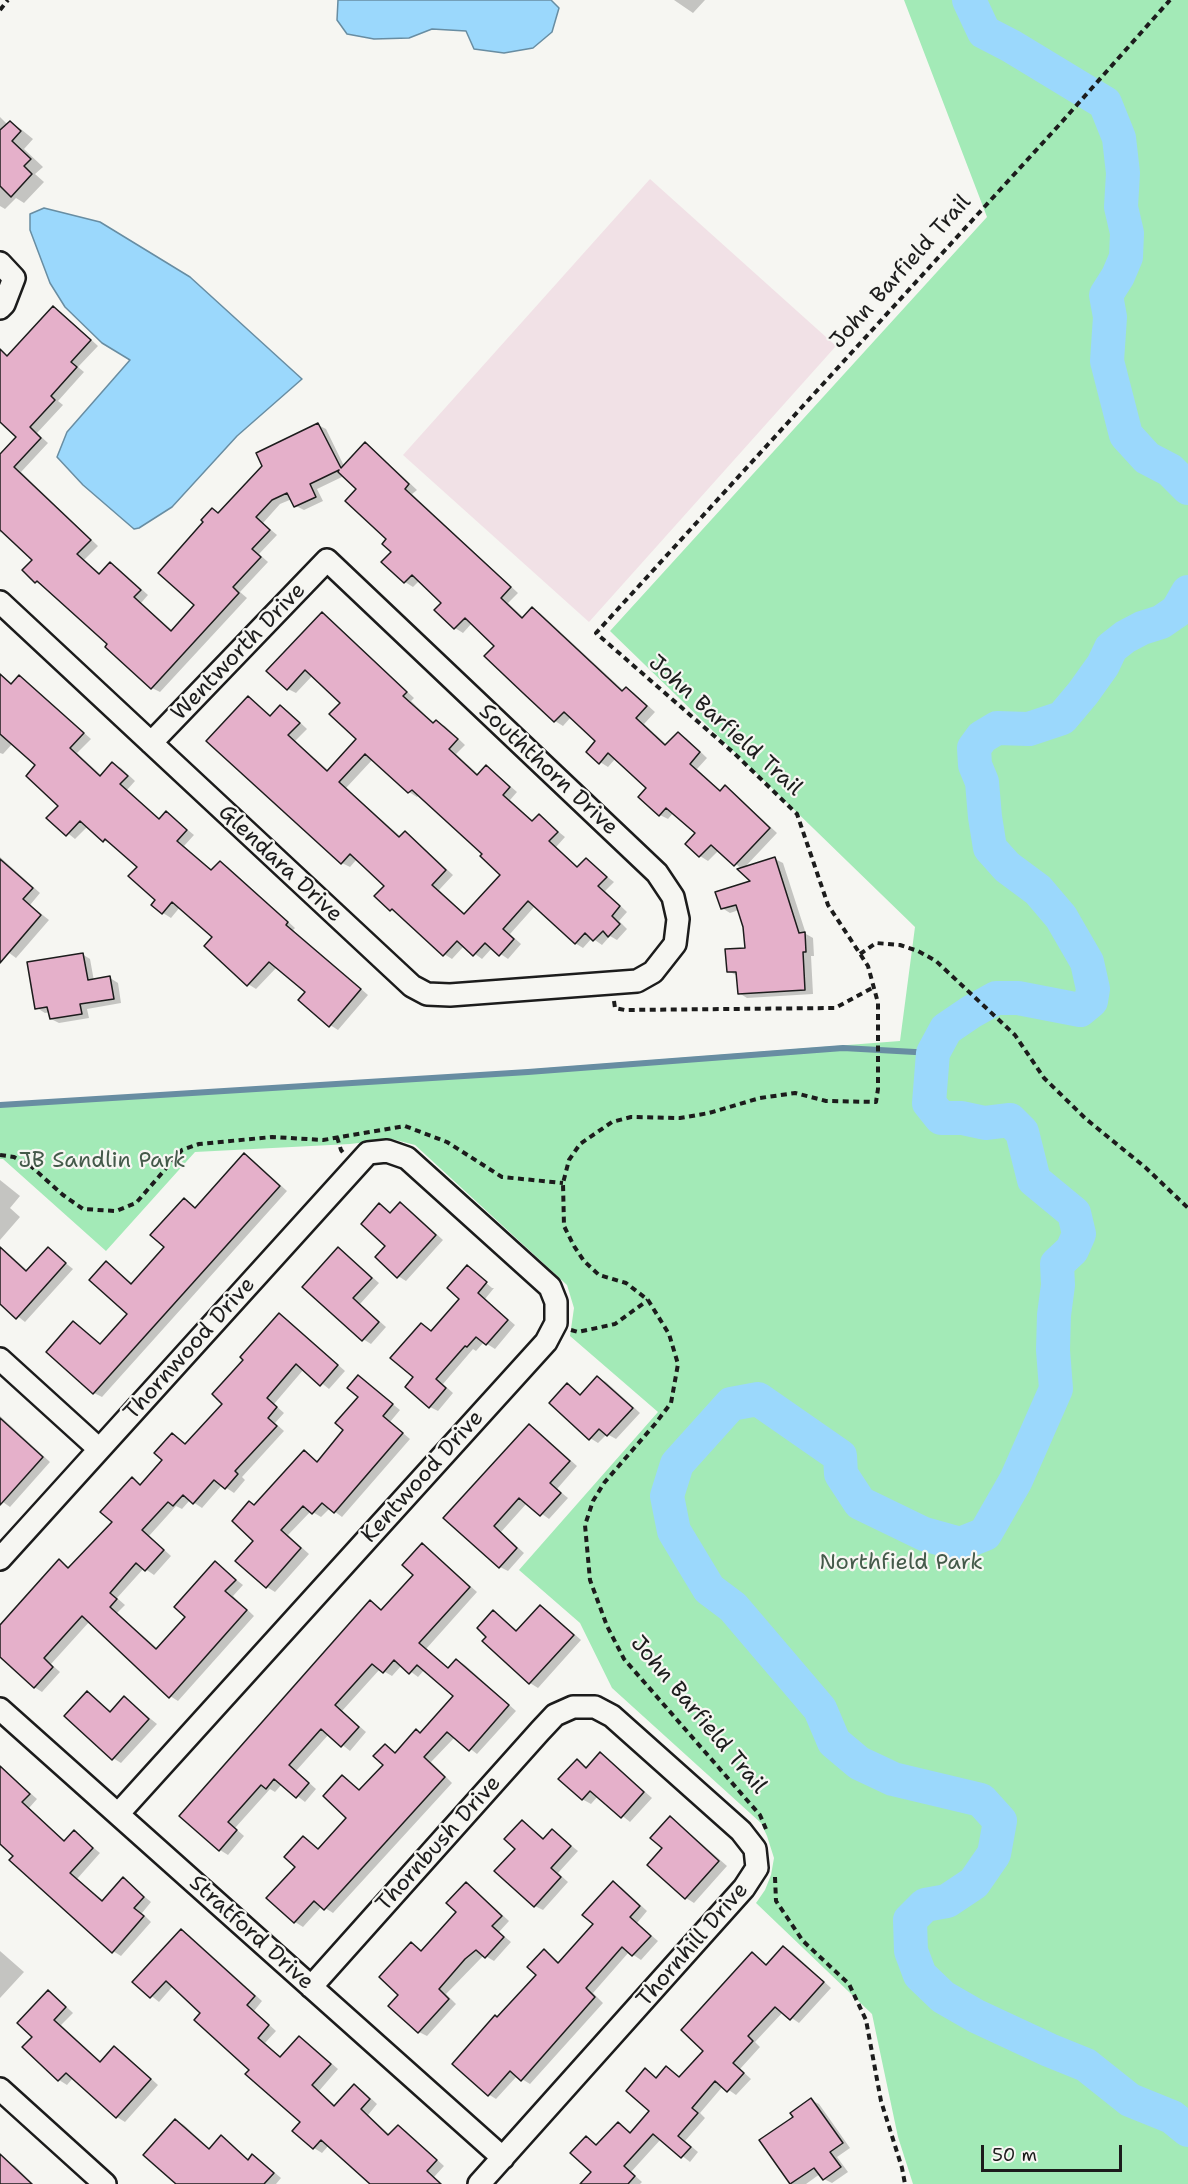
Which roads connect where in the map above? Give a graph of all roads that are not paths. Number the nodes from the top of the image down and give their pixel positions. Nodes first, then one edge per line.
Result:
1 (0, 262) edge
2 (0, 308) edge
3 (327, 560) joint
4 (0, 602) edge
5 (151, 743) junction
6 (613, 983) joint
7 (387, 1150) joint
8 (0, 1359) edge
9 (99, 1449) junction
10 (0, 1559) edge
11 (573, 1707) joint
12 (0, 1709) edge
13 (118, 1814) junction
14 (311, 1987) junction
15 (0, 2089) edge
16 (503, 2158) junction
17 (105, 2184) edge
18 (480, 2184) edge

1 - 2 street
3 - 5 street, Wentworth Drive
3 - 6 street, Souththorn Drive
4 - 5 street, Glendara Drive
5 - 6 street, Glendara Drive
7 - 9 street, Thornwood Drive
7 - 13 street, Kentwood Drive
8 - 9 street
9 - 10 street, Thornwood Drive
11 - 14 street, Thornbush Drive
11 - 16 street, Thornhill Drive
12 - 13 street, Stratford Drive
13 - 14 street, Stratford Drive
14 - 16 street, Stratford Drive
15 - 17 street
16 - 18 street, Thornhill Drive

